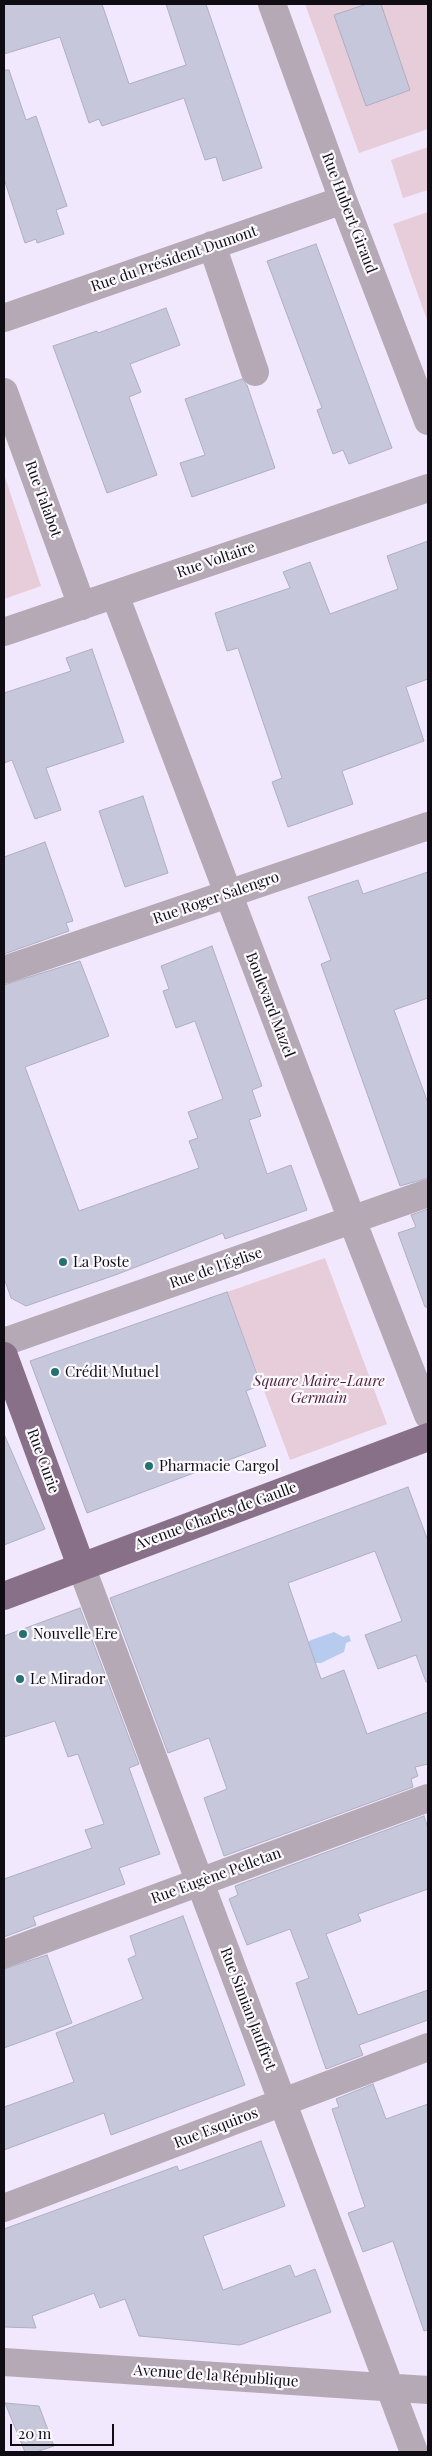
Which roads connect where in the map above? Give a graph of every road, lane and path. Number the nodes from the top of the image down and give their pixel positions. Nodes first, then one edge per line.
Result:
1 (272, 4) edge
2 (343, 200) junction
3 (212, 245) junction
4 (4, 318) edge
5 (255, 372) dead end
6 (4, 392) edge
7 (428, 421) edge
8 (428, 488) edge
9 (115, 595) junction
10 (82, 606) junction
11 (4, 632) edge
12 (428, 826) edge
13 (228, 894) junction
14 (4, 970) edge
15 (428, 1193) edge
16 (352, 1220) junction
17 (4, 1342) edge
18 (4, 1356) edge
19 (428, 1415) edge
20 (428, 1437) edge
21 (81, 1566) junction
22 (4, 1596) edge
23 (428, 1798) edge
24 (200, 1882) junction
25 (4, 1954) edge
26 (428, 2047) edge
27 (284, 2103) junction
28 (4, 2208) edge
29 (4, 2362) edge
30 (391, 2388) junction
31 (428, 2390) edge
32 (428, 2450) edge
33 (414, 2452) edge
34 (423, 2452) edge

1 - 2 street, Rue Hubert Giraud
2 - 3 street, Rue du Président Dumont
2 - 7 street, Rue Hubert Giraud
3 - 4 street, Rue du Président Dumont
3 - 5 street
6 - 10 street, Rue Talabot
8 - 9 street, Rue Voltaire
9 - 10 street, Rue Voltaire
9 - 13 street, Boulevard Mazel
10 - 11 street, Rue Voltaire
12 - 13 street, Rue Roger Salengro
13 - 14 street, Rue Roger Salengro
13 - 16 street, Boulevard Mazel
15 - 16 street, Rue de l'Église
16 - 17 street, Rue de l'Église
16 - 19 street, Boulevard Mazel
18 - 21 main road, Rue Curie
20 - 21 main road, Avenue Charles de Gaulle
21 - 22 main road, Avenue Charles de Gaulle
21 - 24 street, Rue Simian Jauffret
23 - 24 street, Rue Eugène Pelletan
24 - 25 street, Rue Eugène Pelletan
24 - 27 street, Rue Simian Jauffret
26 - 27 street, Rue Esquiros
27 - 28 street, Rue Esquiros
27 - 30 street, Rue Simian Jauffret
29 - 30 street, Avenue de la République
30 - 31 street, Avenue de la République
30 - 33 street, Rue Simian Jauffret
32 - 34 street

